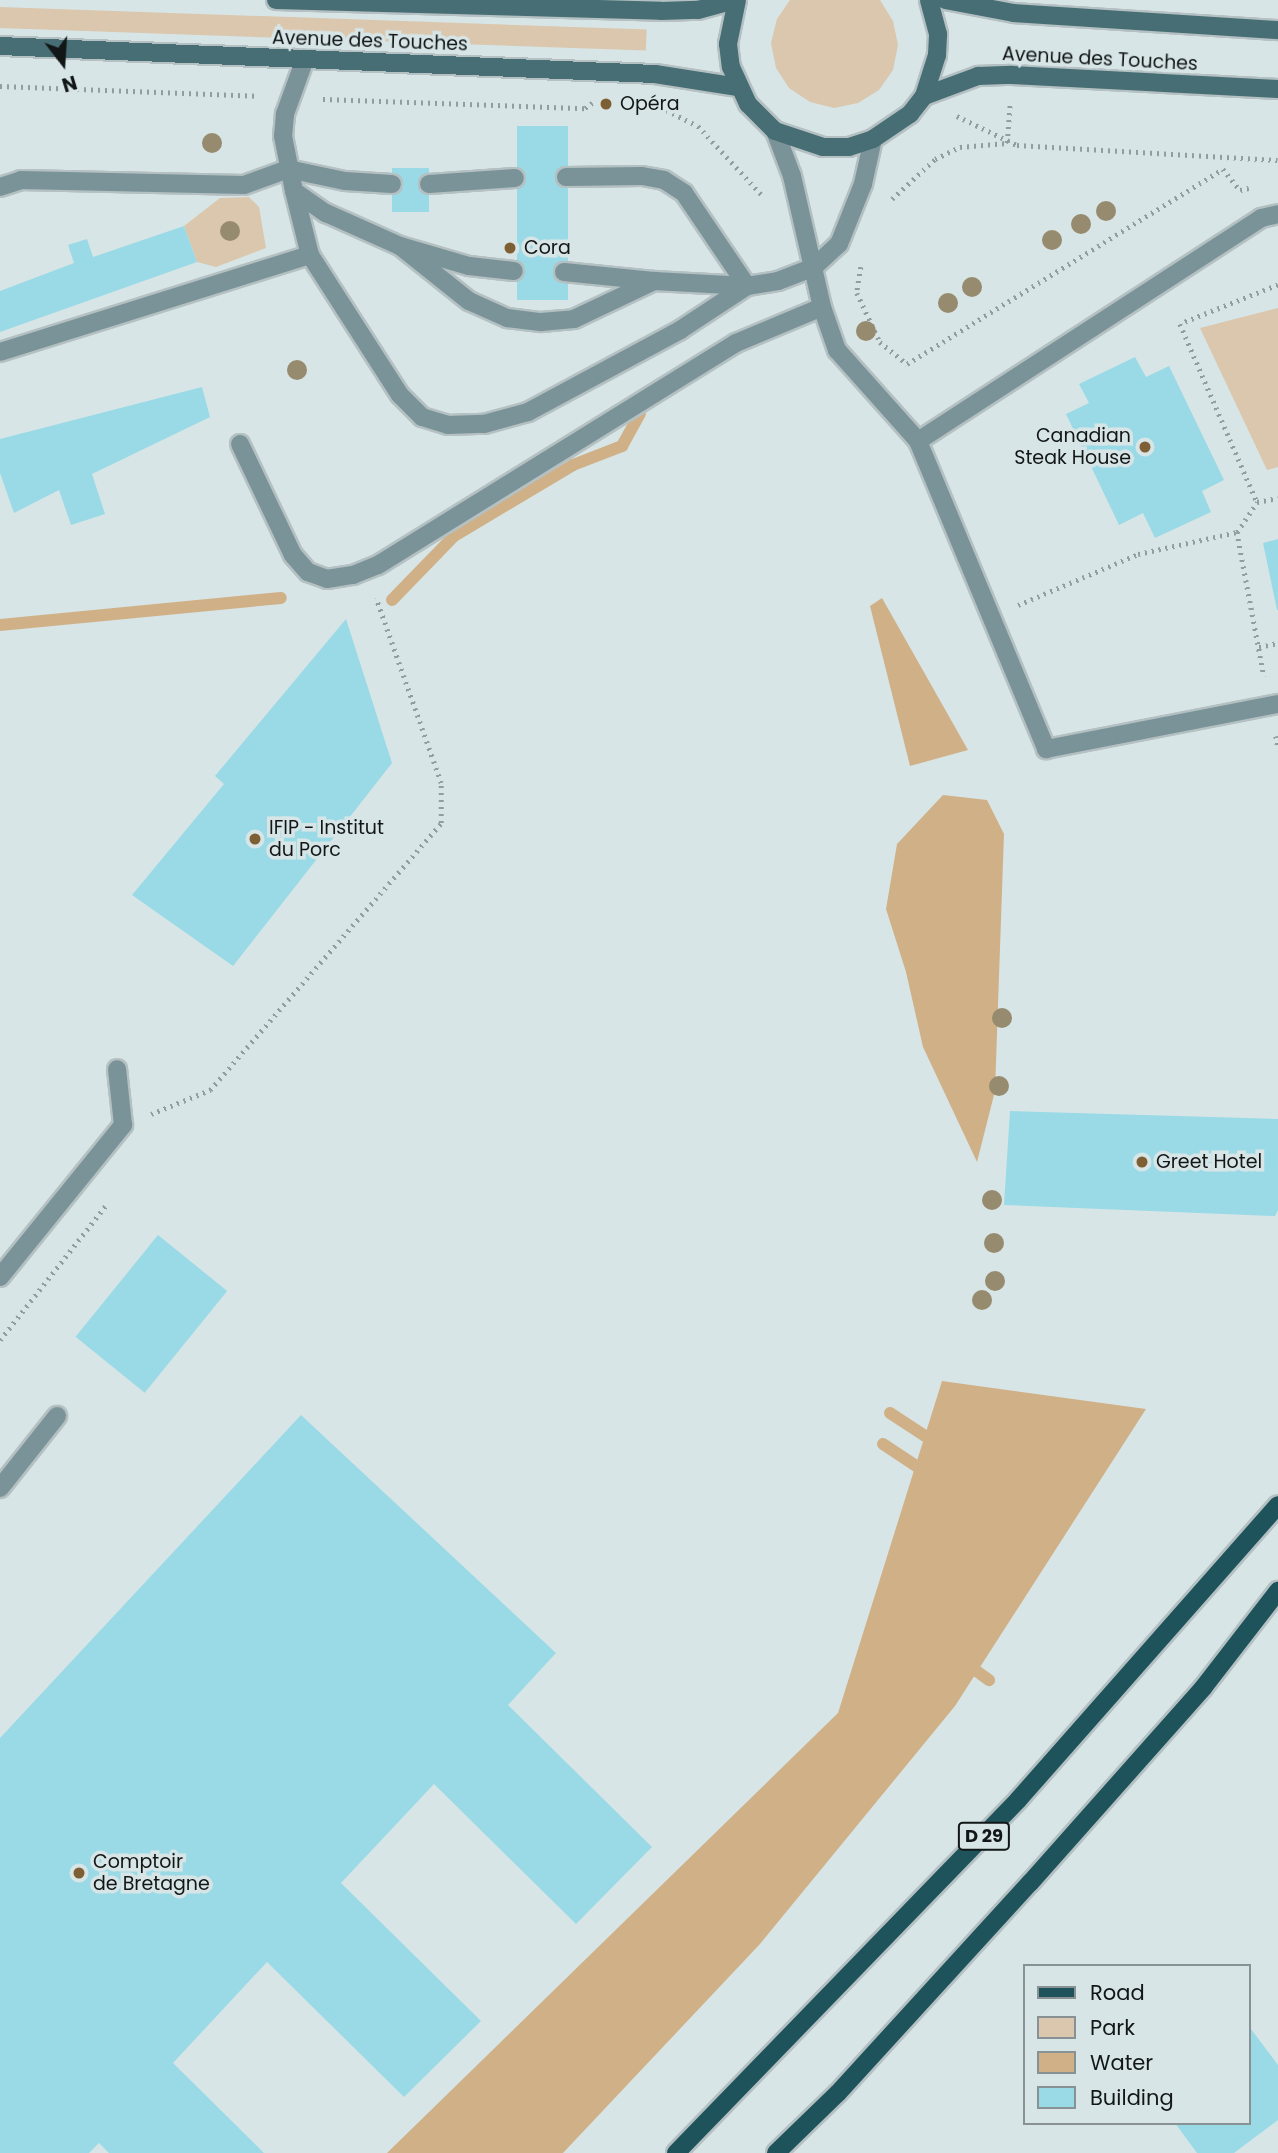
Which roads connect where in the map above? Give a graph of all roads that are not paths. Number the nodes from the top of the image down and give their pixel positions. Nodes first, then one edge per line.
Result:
1 (276, 0) edge
2 (737, 0) edge
3 (929, 0) edge
4 (945, 0) edge
5 (1278, 30) edge
6 (0, 46) edge
7 (305, 60) junction
8 (738, 88) junction
9 (1278, 89) edge
10 (923, 96) junction
11 (775, 131) junction
12 (873, 139) junction
13 (288, 169) junction
14 (566, 177) dead end
15 (515, 178) dead end
16 (392, 184) dead end
17 (429, 184) dead end
18 (0, 187) edge
19 (294, 191) junction
20 (1278, 214) edge
21 (400, 246) junction
22 (310, 255) junction
23 (814, 267) junction
24 (514, 271) dead end
25 (564, 272) dead end
26 (654, 281) junction
27 (747, 286) junction
28 (821, 307) junction
29 (0, 352) edge
30 (918, 441) junction
31 (240, 444) dead end
32 (1273, 705) edge
33 (117, 1069) dead end
34 (0, 1277) edge
35 (57, 1416) dead end
36 (0, 1488) edge
37 (1278, 1505) edge
38 (1278, 1591) edge
39 (676, 2153) edge
40 (776, 2153) edge

1 - 2 street, Avenue des Touches
2 - 8 street
3 - 10 street
4 - 5 street, Avenue des Touches
6 - 7 street, Avenue des Touches
7 - 8 street, Avenue des Touches
7 - 13 lane
8 - 11 street
9 - 10 street, Avenue des Touches
10 - 12 street
11 - 12 street
11 - 23 lane
12 - 23 lane
13 - 16 lane
13 - 18 lane
13 - 19 lane
14 - 27 lane
15 - 17 lane
19 - 21 lane
19 - 22 lane
20 - 30 lane
21 - 24 lane
21 - 26 lane
22 - 27 lane
22 - 29 lane
23 - 27 lane
23 - 28 lane
25 - 26 lane
26 - 27 lane
28 - 30 lane
28 - 31 lane
30 - 32 lane
33 - 34 lane
35 - 36 lane
37 - 39 main road, D 29
38 - 40 main road

